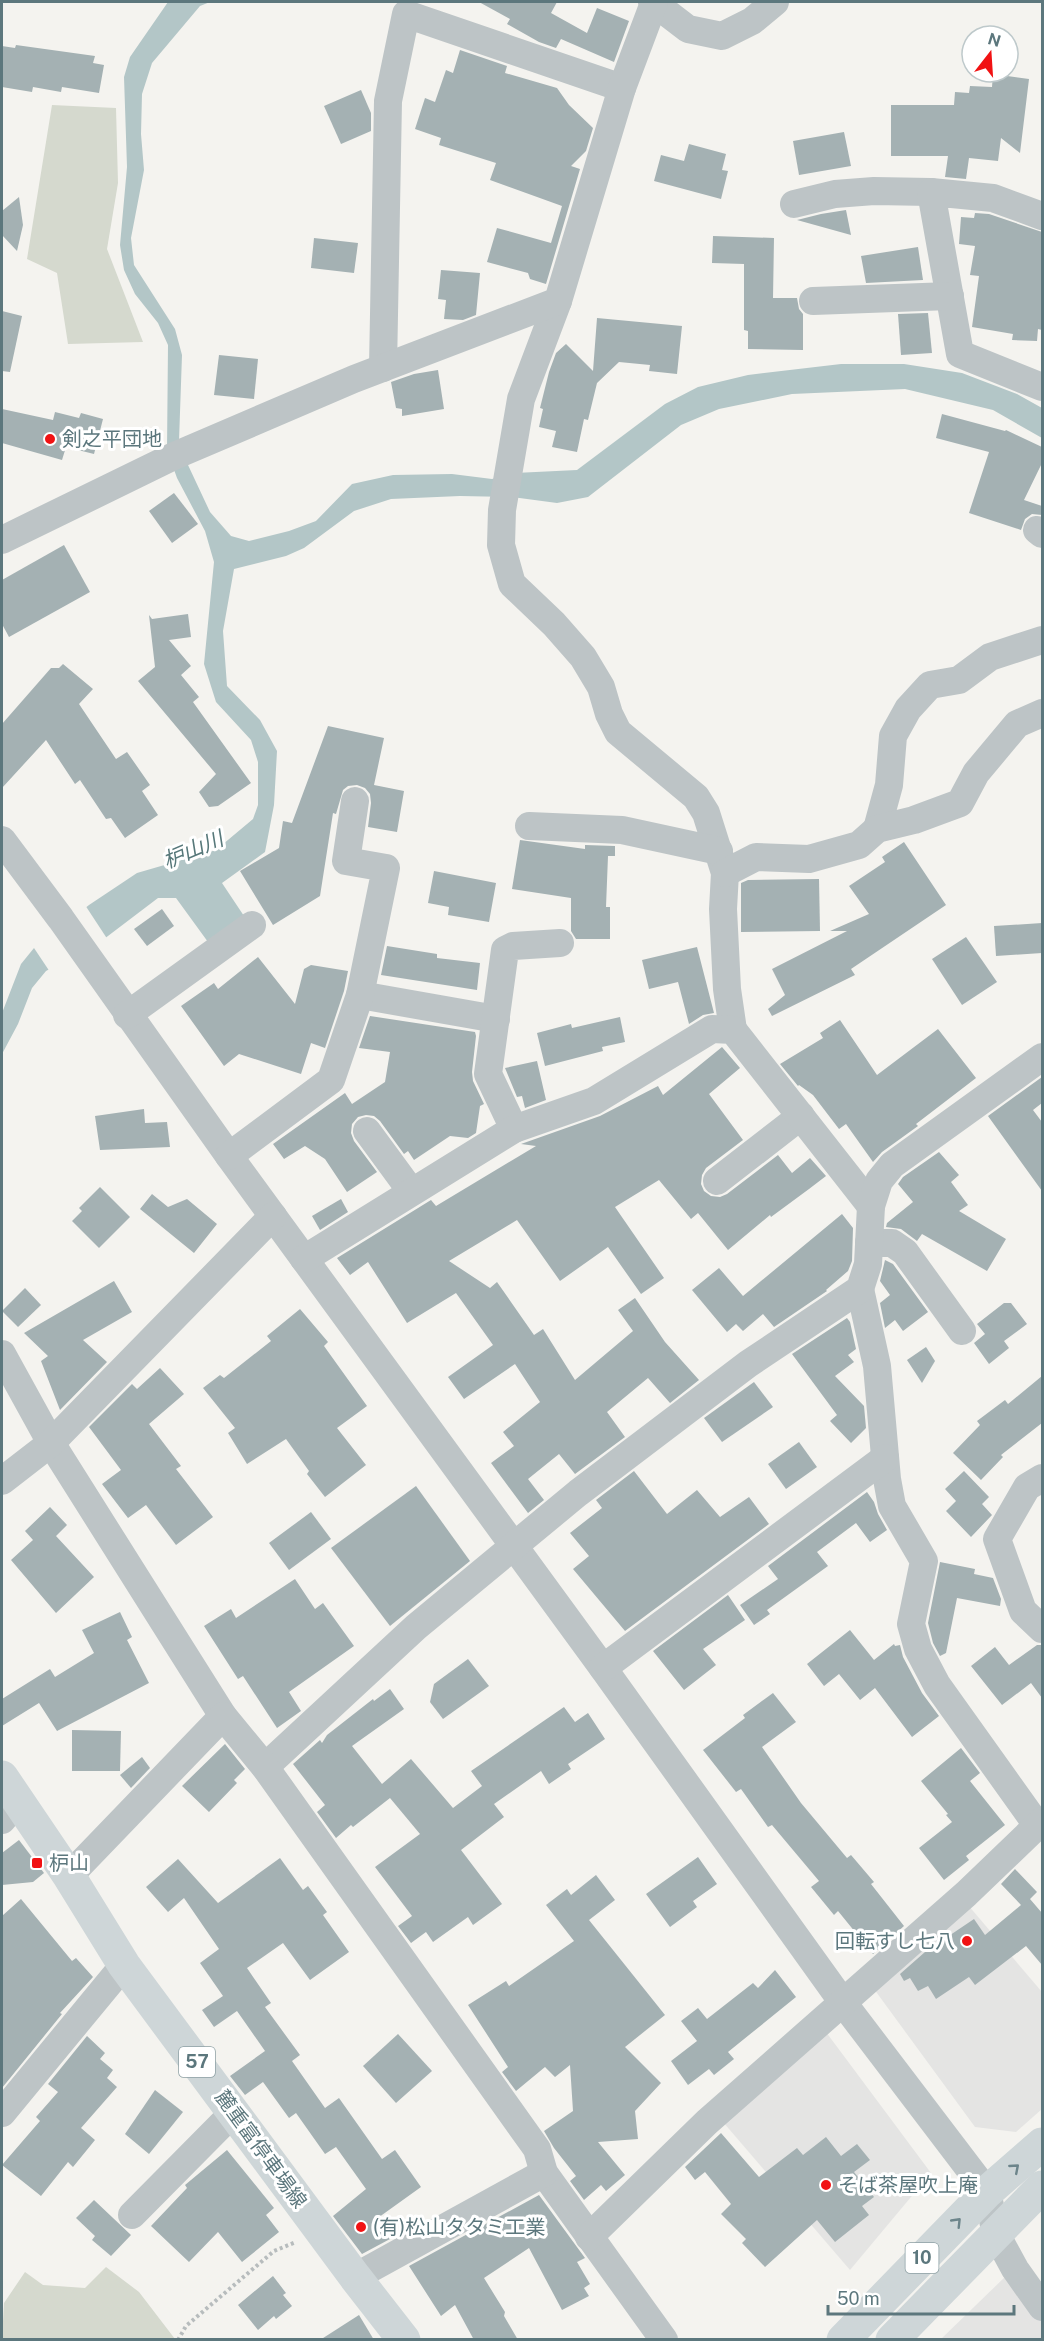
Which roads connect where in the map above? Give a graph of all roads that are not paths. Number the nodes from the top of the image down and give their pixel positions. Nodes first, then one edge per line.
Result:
1 (653, 2) edge
2 (775, 2) edge
3 (622, 88) junction
4 (931, 192) junction
5 (794, 204) dead end
6 (1042, 216) edge
7 (950, 296) junction
8 (813, 301) dead end
9 (558, 302) junction
10 (382, 368) junction
11 (1042, 387) edge
12 (2, 540) edge
13 (1042, 640) edge
14 (1042, 712) edge
15 (355, 801) dead end
16 (530, 826) dead end
17 (877, 829) junction
18 (2, 840) edge
19 (722, 862) junction
20 (252, 925) dead end
21 (560, 943) dead end
22 (360, 995) junction
23 (127, 1015) junction
24 (496, 1019) junction
25 (733, 1030) junction
26 (1042, 1057) edge
27 (801, 1116) junction
28 (514, 1129) junction
29 (367, 1131) dead end
30 (229, 1156) junction
31 (717, 1181) dead end
32 (411, 1191) junction
33 (871, 1206) junction
34 (273, 1216) junction
35 (869, 1243) junction
36 (304, 1259) junction
37 (860, 1289) junction
38 (962, 1331) dead end
39 (2, 1354) edge
40 (51, 1443) junction
41 (885, 1458) junction
42 (1042, 1478) edge
43 (2, 1481) edge
44 (514, 1546) junction
45 (1042, 1629) edge
46 (603, 1668) junction
47 (223, 1716) junction
48 (265, 1767) junction
49 (7, 1799) edge
50 (1040, 1823) edge
51 (69, 1876) junction
52 (124, 1965) junction
53 (844, 2004) junction
54 (234, 2112) junction
55 (2, 2113) edge
56 (1042, 2144) edge
57 (544, 2173) junction
58 (1042, 2187) edge
59 (987, 2192) junction
60 (132, 2215) dead end
61 (996, 2234) junction
62 (589, 2237) junction
63 (355, 2277) junction
64 (1042, 2307) edge
65 (404, 2340) edge
66 (664, 2340) edge
67 (843, 2340) edge
68 (892, 2340) edge

1 - 2 street
1 - 3 street
3 - 9 street
3 - 10 street
4 - 5 street
4 - 6 street
4 - 7 street
7 - 8 street
7 - 11 street
9 - 10 street
9 - 19 street
10 - 12 street
13 - 17 street
14 - 17 street
15 - 22 street
16 - 19 street
17 - 19 street
18 - 23 street
19 - 25 street
20 - 23 street
21 - 24 street
22 - 24 street
22 - 30 street
23 - 30 street
24 - 28 street
25 - 27 street
25 - 28 street
26 - 33 street
27 - 31 street
27 - 33 street
28 - 32 street
29 - 32 street
30 - 34 street
32 - 36 street
33 - 35 street
34 - 36 street
34 - 40 street
35 - 37 street
35 - 38 street
36 - 44 street
37 - 41 street
37 - 44 street
39 - 40 street
40 - 43 street
40 - 47 street
41 - 46 street
41 - 50 street
42 - 45 street
44 - 46 street
44 - 48 street
46 - 53 street
47 - 48 street
47 - 51 street
48 - 57 street
49 - 51 main road, 麓重富停車場線 / 57
50 - 53 street
51 - 52 main road, 麓重富停車場線 / 57
52 - 54 main road, 麓重富停車場線 / 57
52 - 55 street
53 - 59 street
53 - 62 street
54 - 60 street
54 - 63 main road, 麓重富停車場線 / 57
59 -> 56 main road, 10
57 - 62 street
57 - 63 street
58 - 61 main road, 10
59 - 61 street
67 -> 59 main road, 10
61 - 64 street
61 - 68 main road, 10
62 - 66 street
63 - 65 main road, 麓重富停車場線 / 57

